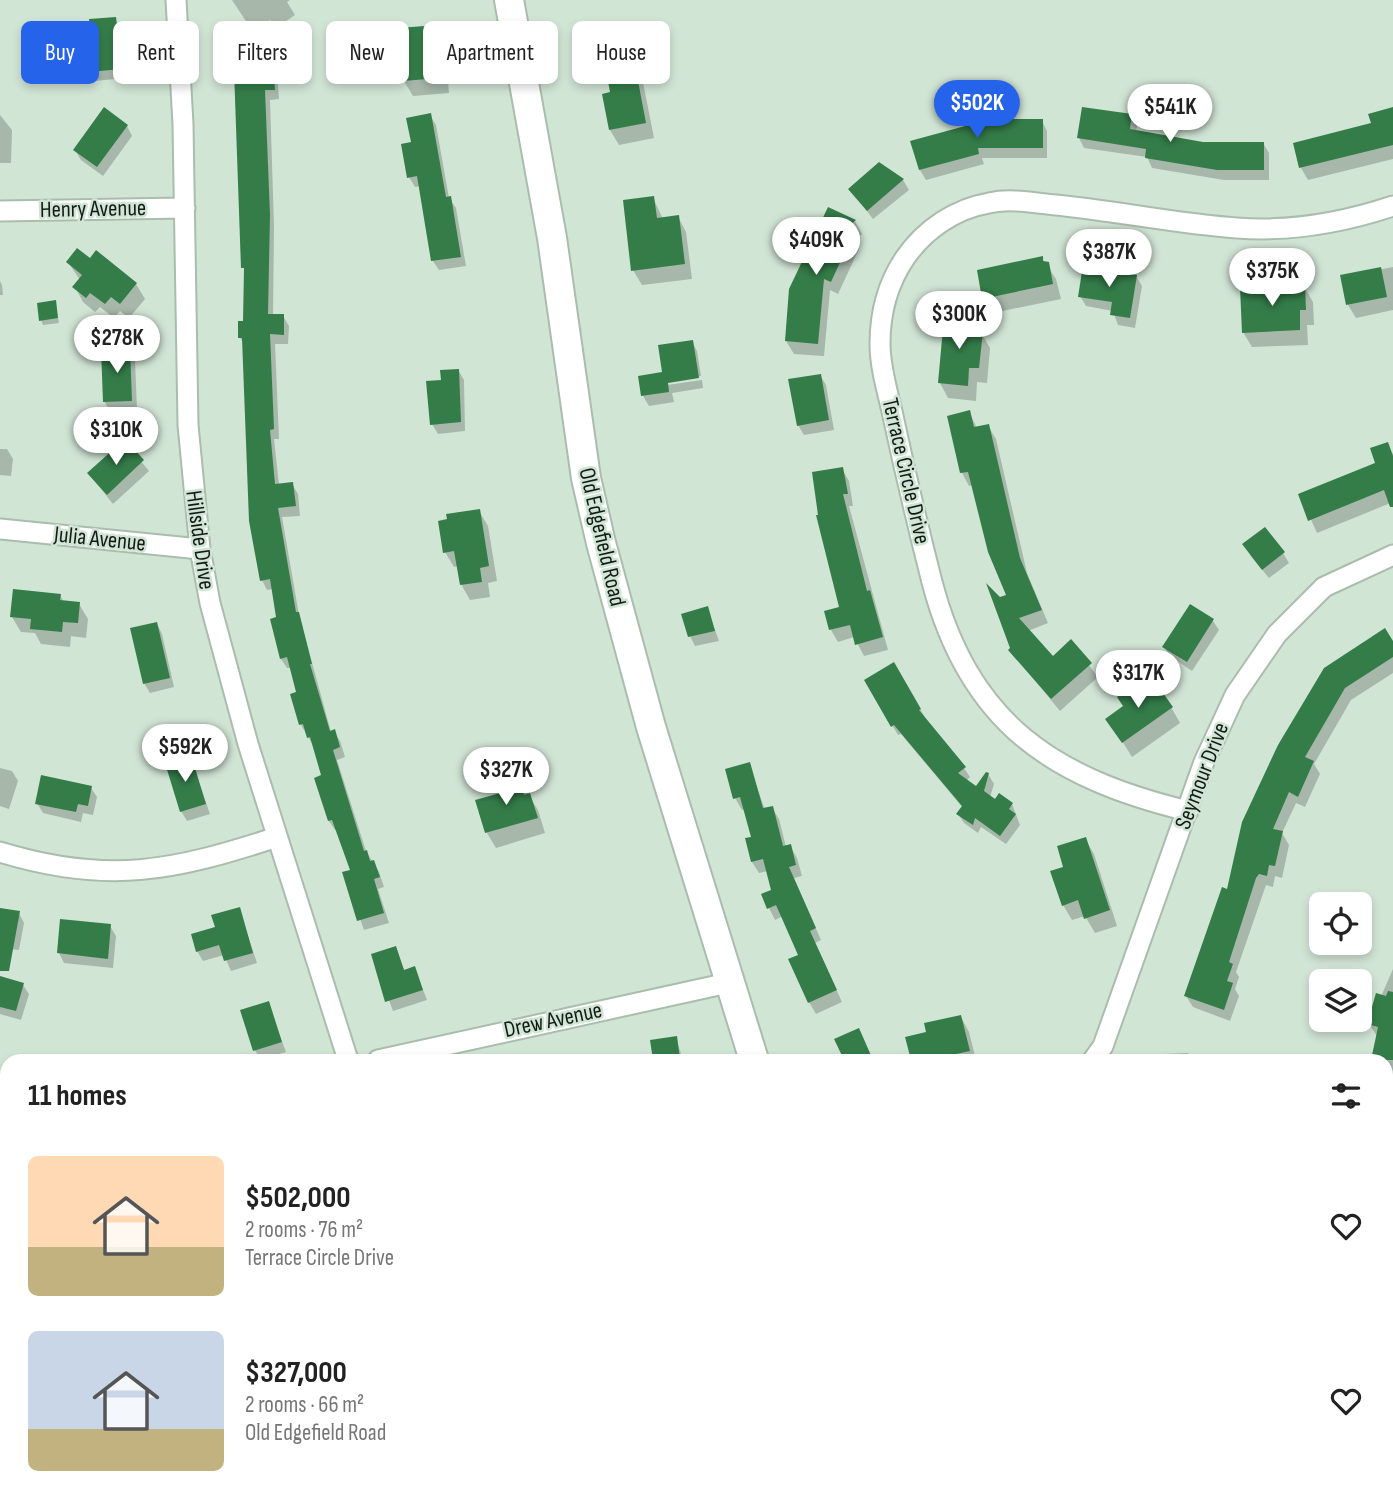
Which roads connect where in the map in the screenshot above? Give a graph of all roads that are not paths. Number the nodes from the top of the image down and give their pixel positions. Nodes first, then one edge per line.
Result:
1 (176, 0) edge
2 (509, 0) edge
3 (1393, 206) edge
4 (185, 208) junction
5 (0, 211) edge
6 (0, 528) edge
7 (200, 549) junction
8 (1393, 555) edge
9 (1188, 811) junction
10 (277, 837) junction
11 (0, 852) edge
12 (728, 983) junction
13 (346, 1054) edge
14 (405, 1054) edge
15 (752, 1054) edge
16 (1097, 1054) edge

1 - 4 street, Hillside Drive
2 - 12 street, Old Edgefield Road
3 - 9 street, Terrace Circle Drive
4 - 5 street, Henry Avenue
4 - 7 street, Hillside Drive
6 - 7 street, Julia Avenue
7 - 10 street, Hillside Drive
8 - 9 street, Seymour Drive
9 - 16 street, Seymour Drive
10 - 11 street
10 - 13 street, Hillside Drive
12 - 14 street, Drew Avenue
12 - 15 street, Old Edgefield Road

